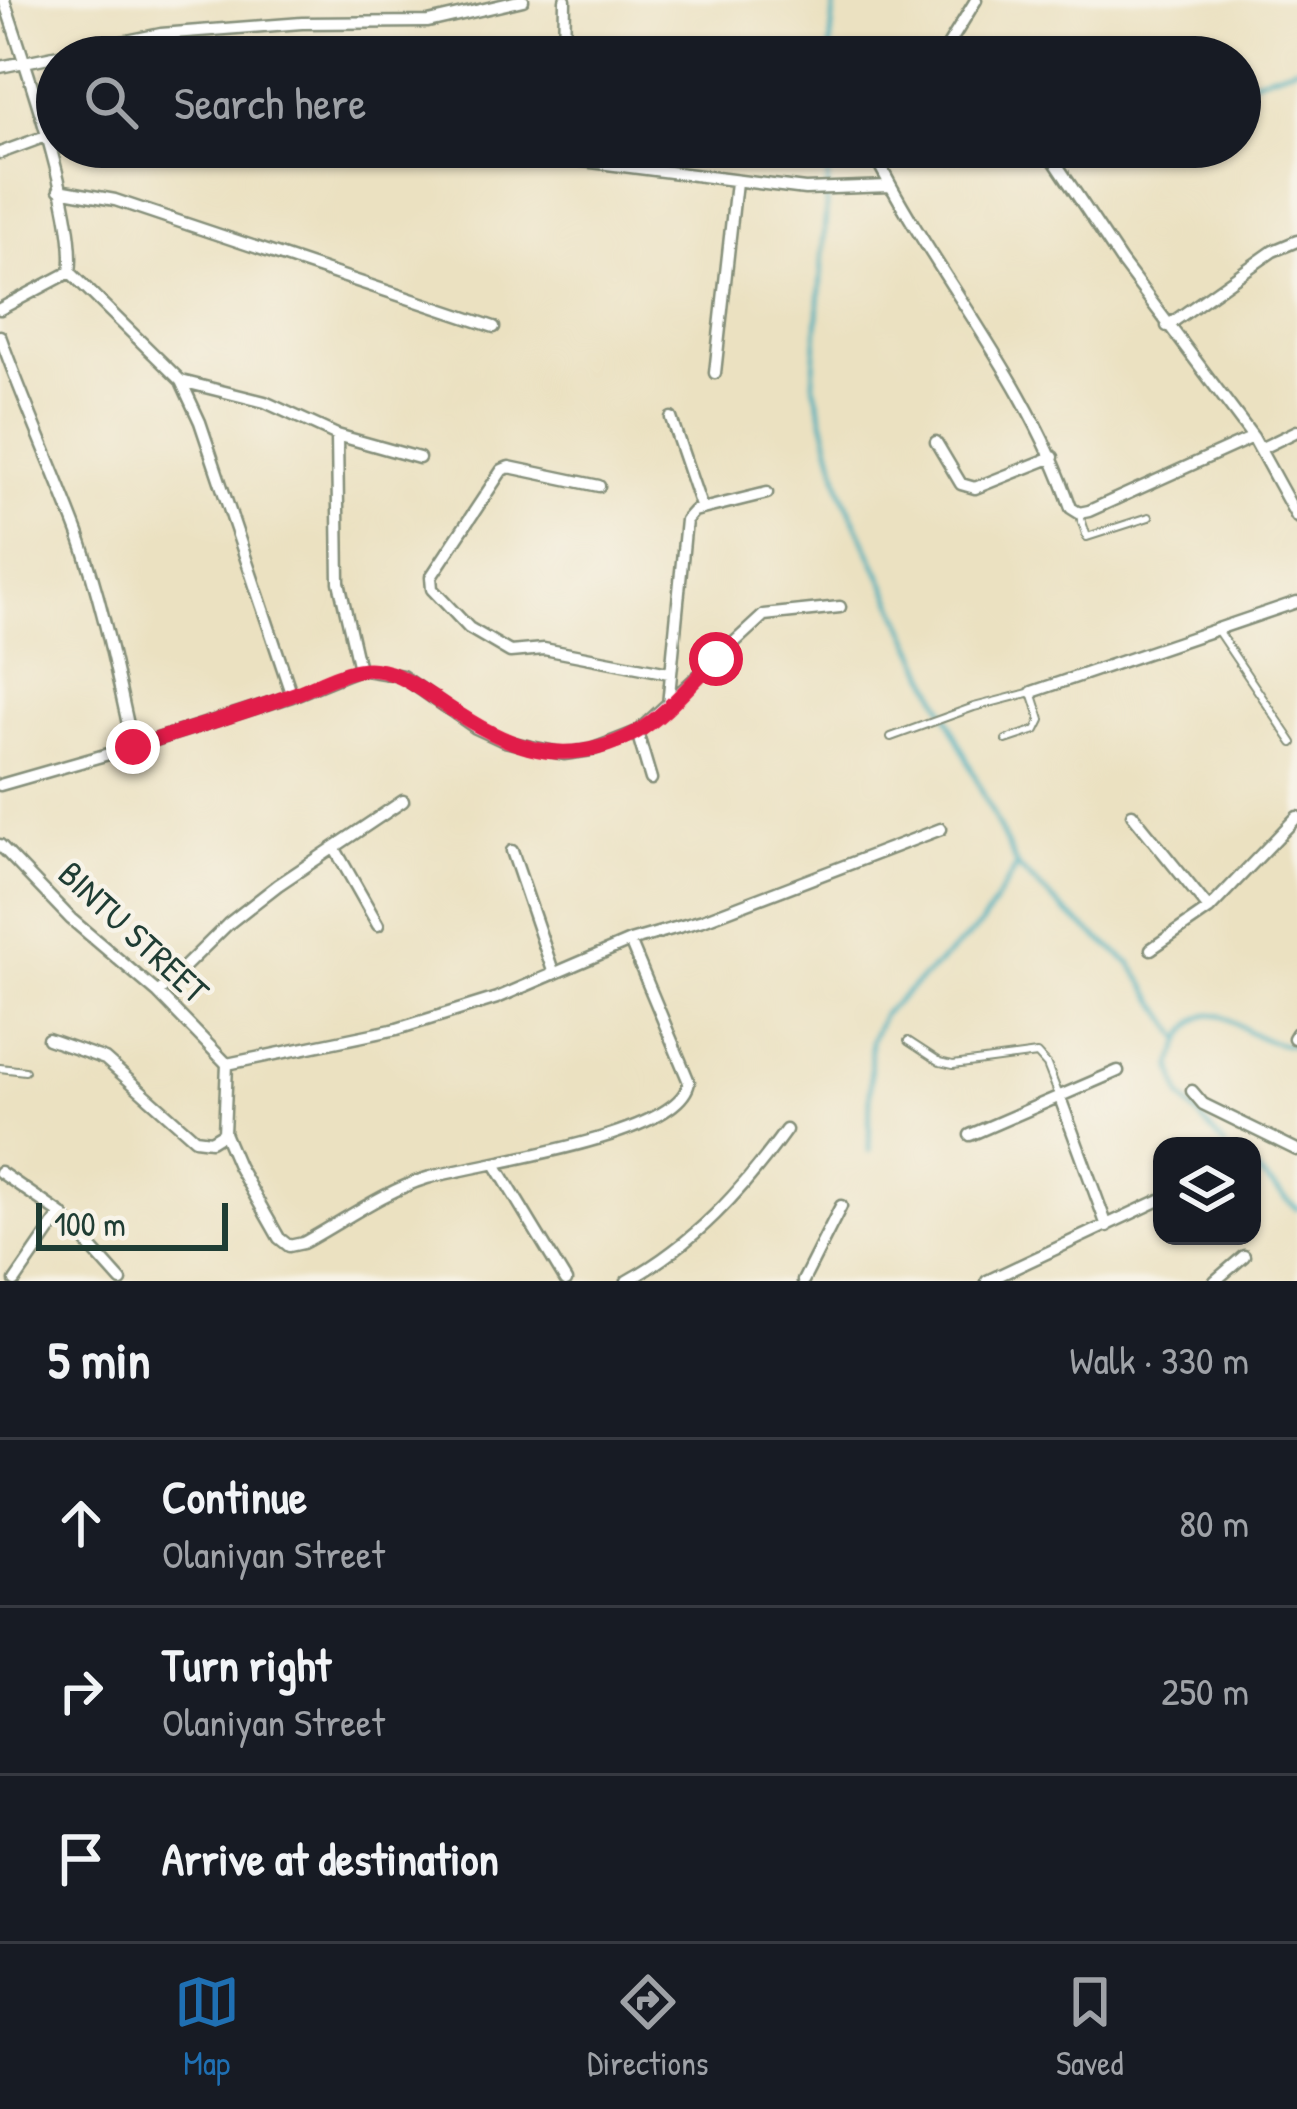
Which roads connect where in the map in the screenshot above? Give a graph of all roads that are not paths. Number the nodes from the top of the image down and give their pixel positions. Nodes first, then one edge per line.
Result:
1 (4, 0) edge
2 (523, 0) edge
3 (565, 0) edge
4 (976, 0) edge
5 (151, 36) edge
6 (564, 36) edge
7 (953, 36) edge
8 (36, 59) edge
9 (24, 61) junction
10 (0, 67) edge
11 (36, 93) edge
12 (36, 140) edge
13 (0, 153) edge
14 (56, 168) edge
15 (653, 168) edge
16 (881, 168) edge
17 (1059, 168) edge
18 (736, 182) junction
19 (890, 186) junction
20 (59, 190) junction
21 (1297, 241) edge
22 (70, 272) junction
23 (0, 309) edge
24 (1167, 326) junction
25 (494, 327) dead end
26 (0, 336) edge
27 (715, 373) dead end
28 (181, 381) junction
29 (671, 418) dead end
30 (1297, 431) edge
31 (337, 435) junction
32 (936, 442) dead end
33 (1256, 443) junction
34 (1053, 457) junction
35 (419, 458) dead end
36 (599, 486) dead end
37 (766, 494) dead end
38 (702, 509) junction
39 (1079, 513) junction
40 (1149, 517) dead end
41 (1297, 517) edge
42 (1297, 602) edge
43 (840, 607) dead end
44 (1216, 630) junction
45 (359, 669) junction
46 (669, 673) junction
47 (1032, 692) junction
48 (292, 696) junction
49 (668, 705) junction
50 (637, 732) junction
51 (890, 737) dead end
52 (1006, 740) dead end
53 (1293, 742) dead end
54 (133, 747) junction
55 (651, 779) dead end
56 (0, 785) edge
57 (403, 801) dead end
58 (1132, 814) dead end
59 (1297, 817) edge
60 (940, 829) dead end
61 (0, 845) edge
62 (335, 849) junction
63 (512, 851) dead end
64 (1209, 909) junction
65 (378, 926) dead end
66 (630, 941) junction
67 (1151, 949) dead end
68 (554, 974) junction
69 (158, 993) junction
70 (48, 1039) dead end
71 (908, 1041) dead end
72 (227, 1064) junction
73 (0, 1068) edge
74 (25, 1070) dead end
75 (1118, 1071) dead end
76 (1192, 1091) dead end
77 (1059, 1096) junction
78 (786, 1130) dead end
79 (224, 1133) junction
80 (970, 1135) dead end
81 (1297, 1150) edge
82 (495, 1163) junction
83 (0, 1172) edge
84 (1153, 1203) edge
85 (841, 1206) dead end
86 (61, 1214) junction
87 (1107, 1226) junction
88 (1244, 1256) dead end
89 (15, 1281) edge
90 (121, 1281) edge
91 (566, 1281) edge
92 (627, 1281) edge
93 (803, 1281) edge
94 (987, 1281) edge
95 (1215, 1281) edge

1 - 9 street
2 - 5 street
3 - 6 street
4 - 7 street
8 - 9 street
9 - 10 street
9 - 11 street
12 - 13 street
14 - 20 street
15 - 18 street
16 - 19 street
17 - 24 street
18 - 19 street
18 - 27 street
19 - 34 street
20 - 22 street
20 - 25 street
21 - 24 street
22 - 23 street
22 - 28 street
24 - 33 street
26 - 54 street
28 - 31 street
28 - 48 street
29 - 38 street
30 - 33 street
31 - 35 street
31 - 45 street
32 - 34 street
33 - 39 street
33 - 41 street
34 - 39 street
36 - 46 street
37 - 38 street
38 - 46 street
39 - 40 lane
42 - 44 street
43 - 49 street
44 - 47 street
44 - 53 lane
45 - 48 street
45 - 50 street
46 - 49 street
47 - 51 lane
47 - 52 lane
48 - 54 street
49 - 50 street
50 - 55 street
54 - 56 street
57 - 62 street
58 - 64 street
59 - 64 street
60 - 66 street
61 - 69 street, BINTU STREET
62 - 65 street
62 - 69 street
63 - 68 street
64 - 67 street
66 - 68 street
66 - 82 street
68 - 72 street
69 - 72 street, BINTU STREET
70 - 79 street
71 - 77 lane
72 - 79 street
73 - 74 lane
75 - 77 street
76 - 81 street
77 - 80 street
77 - 87 street
78 - 92 street
79 - 82 street
82 - 91 street
83 - 86 street
84 - 87 street
85 - 93 street
86 - 89 street
86 - 90 street
87 - 94 street
88 - 95 street

